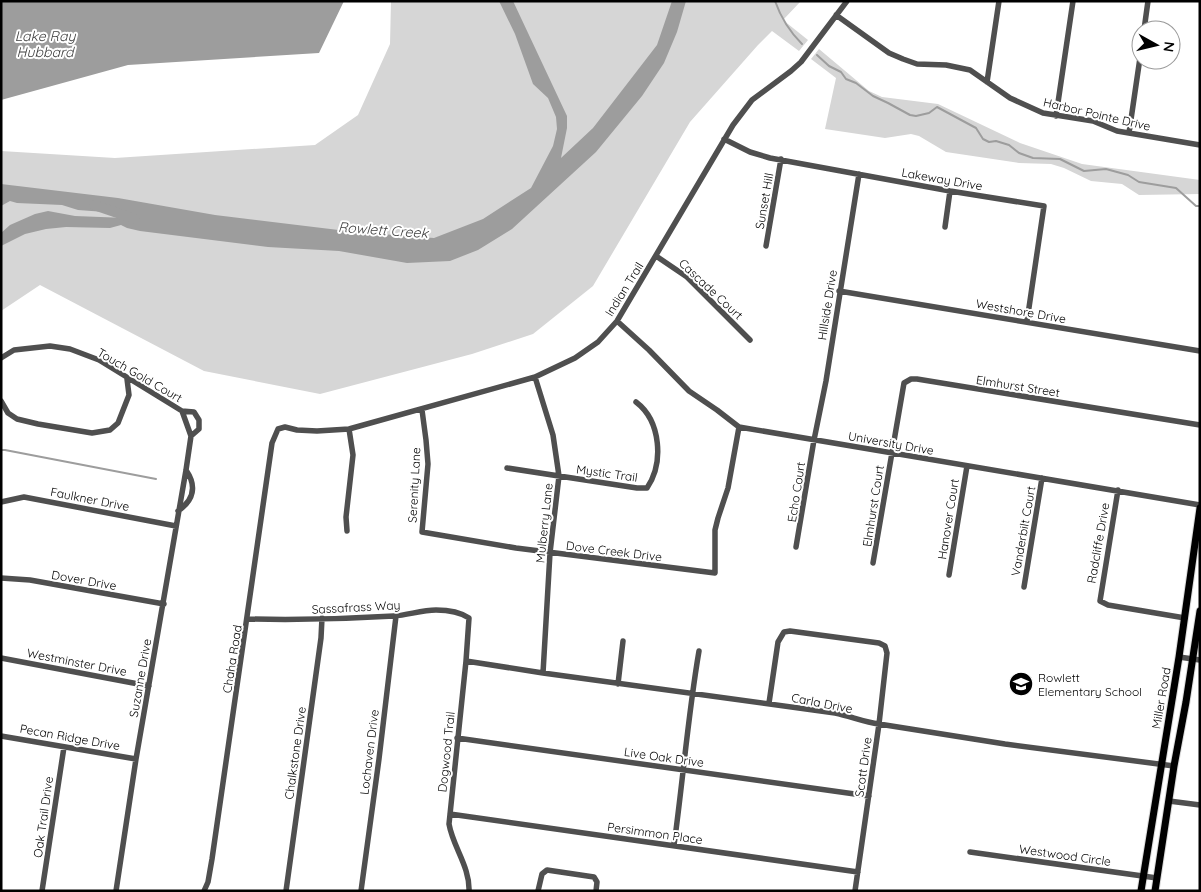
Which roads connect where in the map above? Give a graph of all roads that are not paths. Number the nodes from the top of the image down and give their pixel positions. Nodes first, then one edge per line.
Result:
1 (847, 1) edge
2 (999, 1) edge
3 (1072, 1) edge
4 (1148, 1) edge
5 (836, 15) junction
6 (1145, 20) edge
7 (1138, 70) edge
8 (987, 82) junction
9 (1056, 116) junction
10 (1129, 133) junction
11 (724, 139) junction
12 (1200, 145) edge
13 (781, 159) junction
14 (859, 174) junction
15 (950, 191) junction
16 (945, 227) dead end
17 (766, 246) dead end
18 (656, 256) junction
19 (839, 291) junction
20 (617, 321) junction
21 (1026, 321) junction
22 (750, 340) dead end
23 (1200, 351) edge
24 (1, 358) edge
25 (535, 377) junction
26 (127, 379) junction
27 (1, 401) edge
28 (636, 402) dead end
29 (182, 410) junction
30 (422, 410) junction
31 (1200, 425) edge
32 (739, 427) junction
33 (349, 429) junction
34 (278, 430) joint
35 (191, 436) junction
36 (814, 440) junction
37 (892, 453) junction
38 (967, 466) junction
39 (507, 468) dead end
40 (186, 470) junction
41 (559, 476) junction
42 (1042, 478) junction
43 (1118, 490) junction
44 (1, 502) edge
45 (1200, 507) edge
46 (178, 511) junction
47 (176, 526) junction
48 (347, 531) dead end
49 (422, 532) joint
50 (796, 547) dead end
51 (550, 553) junction
52 (874, 562) dead end
53 (949, 575) dead end
54 (1, 578) edge
55 (1024, 587) dead end
56 (164, 604) junction
57 (1200, 611) edge
58 (464, 614) joint
59 (396, 616) junction
60 (322, 618) junction
61 (1185, 618) junction
62 (248, 619) junction
63 (624, 642) dead end
64 (699, 651) dead end
65 (1179, 657) junction
66 (1, 658) edge
67 (1196, 660) edge
68 (466, 661) junction
69 (544, 673) junction
70 (618, 684) junction
71 (149, 686) junction
72 (692, 694) junction
73 (769, 703) junction
74 (879, 724) junction
75 (1, 736) edge
76 (457, 738) junction
77 (64, 747) junction
78 (136, 759) junction
79 (1161, 764) junction
80 (1174, 766) junction
81 (684, 769) junction
82 (869, 796) junction
83 (1169, 801) junction
84 (1200, 805) edge
85 (450, 814) junction
86 (674, 845) junction
87 (970, 852) dead end
88 (858, 872) junction
89 (1143, 876) junction
90 (1157, 878) junction
91 (42, 891) edge
92 (116, 891) edge
93 (204, 891) edge
94 (286, 891) edge
95 (361, 891) edge
96 (469, 891) edge
97 (538, 891) edge
98 (596, 891) edge
99 (855, 891) edge
100 (1141, 891) edge
101 (1155, 891) edge

1 - 5 street, Indian Trail
2 - 8 street
3 - 9 street
4 - 6 street
5 - 8 street, Harbor Pointe Drive
5 - 11 street, Indian Trail
7 - 10 street
8 - 9 street, Harbor Pointe Drive
9 - 10 street, Harbor Pointe Drive
10 - 12 street, Harbor Pointe Drive
11 - 13 street, Lakeway Drive
11 - 18 street, Indian Trail
13 - 14 street, Lakeway Drive
13 - 17 street, Sunset Hill
14 - 15 street, Lakeway Drive
14 - 19 street, Hillside Drive
15 - 16 street
15 - 21 street, Lakeway Drive
18 - 20 street, Indian Trail
18 - 22 street, Cascade Court
19 - 21 street, Westshore Drive
19 - 36 street, Hillside Drive
20 - 25 street, Indian Trail
20 - 32 street, University Drive
21 - 23 street, Westshore Drive
24 - 26 street, Touch Gold Court
25 - 30 street, Indian Trail
25 - 41 street, Mulberry Lane
26 - 27 street
26 - 29 street, Touch Gold Court
28 - 41 street, Mystic Trail
29 - 35 street, Touch Gold Court
29 - 35 street
30 - 33 street, Indian Trail
30 - 49 street, Serenity Lane
31 - 37 street, Elmhurst Street
32 - 36 street, University Drive
32 - 51 street, Dove Creek Drive
33 - 34 street, Indian Trail
33 - 48 street
34 - 62 street, Chaha Road
35 - 40 street, Touch Gold Court
36 - 37 street, University Drive
36 - 50 street, Echo Court
37 - 38 street, University Drive
37 - 52 street, Elmhurst Court
38 - 42 street, University Drive
38 - 53 street, Hanover Court
39 - 41 street
40 - 46 street, Suzanne Drive
40 - 46 street
41 - 51 street, Mulberry Lane
42 - 43 street, University Drive
42 - 55 street, Vanderbilt Court
43 - 45 street, University Drive
43 - 61 street, Radcliffe Drive
44 - 47 street, Faulkner Drive
45 - 61 main road, Miller Road
46 - 47 street, Suzanne Drive
47 - 56 street, Suzanne Drive
49 - 51 street, Dove Creek Drive
51 - 69 street, Mulberry Lane
54 - 56 street, Dover Drive
56 - 71 street, Suzanne Drive
57 - 67 main road, Miller Road
58 - 59 street, Sassafrass Way
58 - 68 street, Dogwood Trail
59 - 60 street, Sassafrass Way
59 - 95 street, Lochaven Drive
60 - 62 street, Sassafrass Way
60 - 94 street, Chalkstone Drive
61 - 65 main road, Miller Road
62 - 93 street, Chaha Road
63 - 70 street
64 - 72 street
65 - 67 street
65 - 79 main road, Miller Road
66 - 71 street, Westminster Drive
67 - 80 main road, Miller Road
68 - 69 street, Carla Drive
68 - 76 street, Dogwood Trail
69 - 70 street, Carla Drive
70 - 72 street, Carla Drive
71 - 78 street, Suzanne Drive
72 - 73 street, Carla Drive
72 - 81 street
73 - 74 street, Carla Drive
73 - 74 street, Scott Drive
74 - 79 street, Carla Drive
74 - 82 street, Scott Drive
75 - 77 street, Pecan Ridge Drive
76 - 81 street, Live Oak Drive
76 - 85 street, Dogwood Trail
77 - 78 street, Pecan Ridge Drive
77 - 91 street, Oak Trail Drive
78 - 92 street, Suzanne Drive
79 - 80 street, Carla Drive
79 - 89 main road, Miller Road
80 - 83 main road, Miller Road
81 - 82 street, Live Oak Drive
81 - 86 street
82 - 88 street, Scott Drive
83 - 84 street
83 - 90 main road, Miller Road
85 - 86 street, Persimmon Place
85 - 96 street, Dogwood Trail
86 - 88 street, Persimmon Place
87 - 89 street, Westwood Circle
88 - 99 street, Scott Drive
89 - 90 street, Westwood Circle
89 - 100 main road, Miller Road
90 - 101 main road, Miller Road
97 - 98 street

